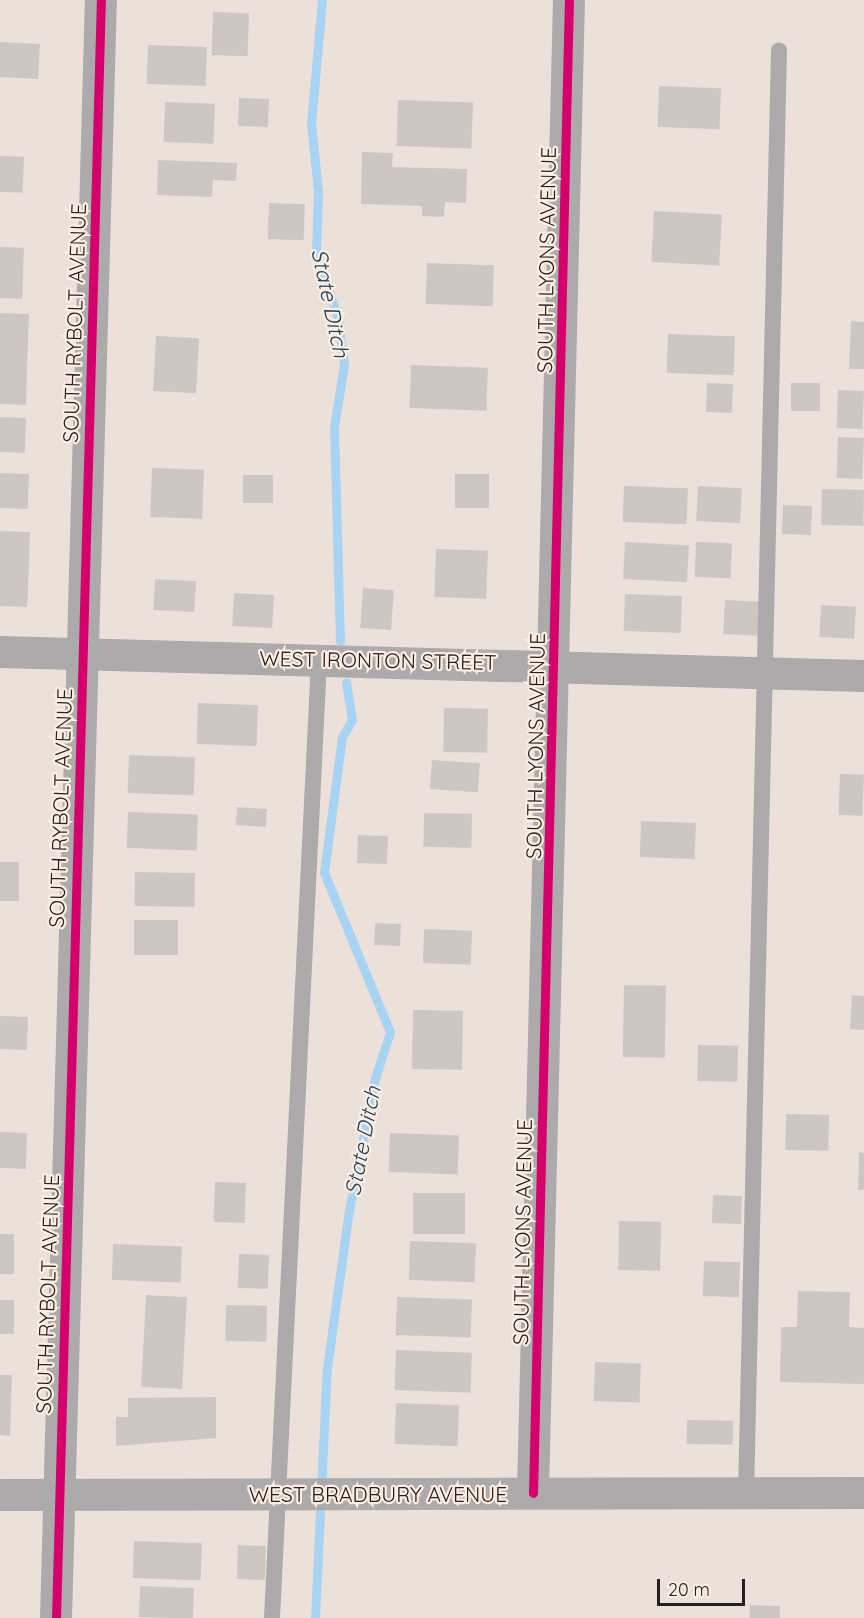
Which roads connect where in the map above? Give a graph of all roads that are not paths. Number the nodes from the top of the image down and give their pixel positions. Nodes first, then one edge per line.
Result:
1 (101, 0) edge
2 (569, 0) edge
3 (779, 50) dead end
4 (0, 652) edge
5 (83, 654) junction
6 (319, 659) junction
7 (555, 664) junction
8 (765, 672) junction
9 (864, 676) edge
10 (533, 1493) junction
11 (746, 1493) junction
12 (864, 1493) edge
13 (59, 1494) junction
14 (0, 1495) edge
15 (275, 1495) junction
16 (56, 1618) edge
17 (272, 1618) edge

1 - 5 street, SOUTH RYBOLT AVENUE
2 - 7 street, SOUTH LYONS AVENUE
3 - 8 lane
4 - 5 street, WEST IRONTON STREET
5 - 6 street, WEST IRONTON STREET
5 - 13 street, SOUTH RYBOLT AVENUE
6 - 7 street, WEST IRONTON STREET
6 - 15 lane
7 - 8 street, WEST IRONTON STREET
7 - 10 street, SOUTH LYONS AVENUE
8 - 9 street, WEST IRONTON STREET
8 - 11 lane
10 - 11 street, WEST BRADBURY AVENUE
10 - 15 street, WEST BRADBURY AVENUE
11 - 12 street, WEST BRADBURY AVENUE
13 - 14 street, WEST BRADBURY AVENUE
13 - 15 street, WEST BRADBURY AVENUE
13 - 16 street, SOUTH RYBOLT AVENUE
15 - 17 lane

